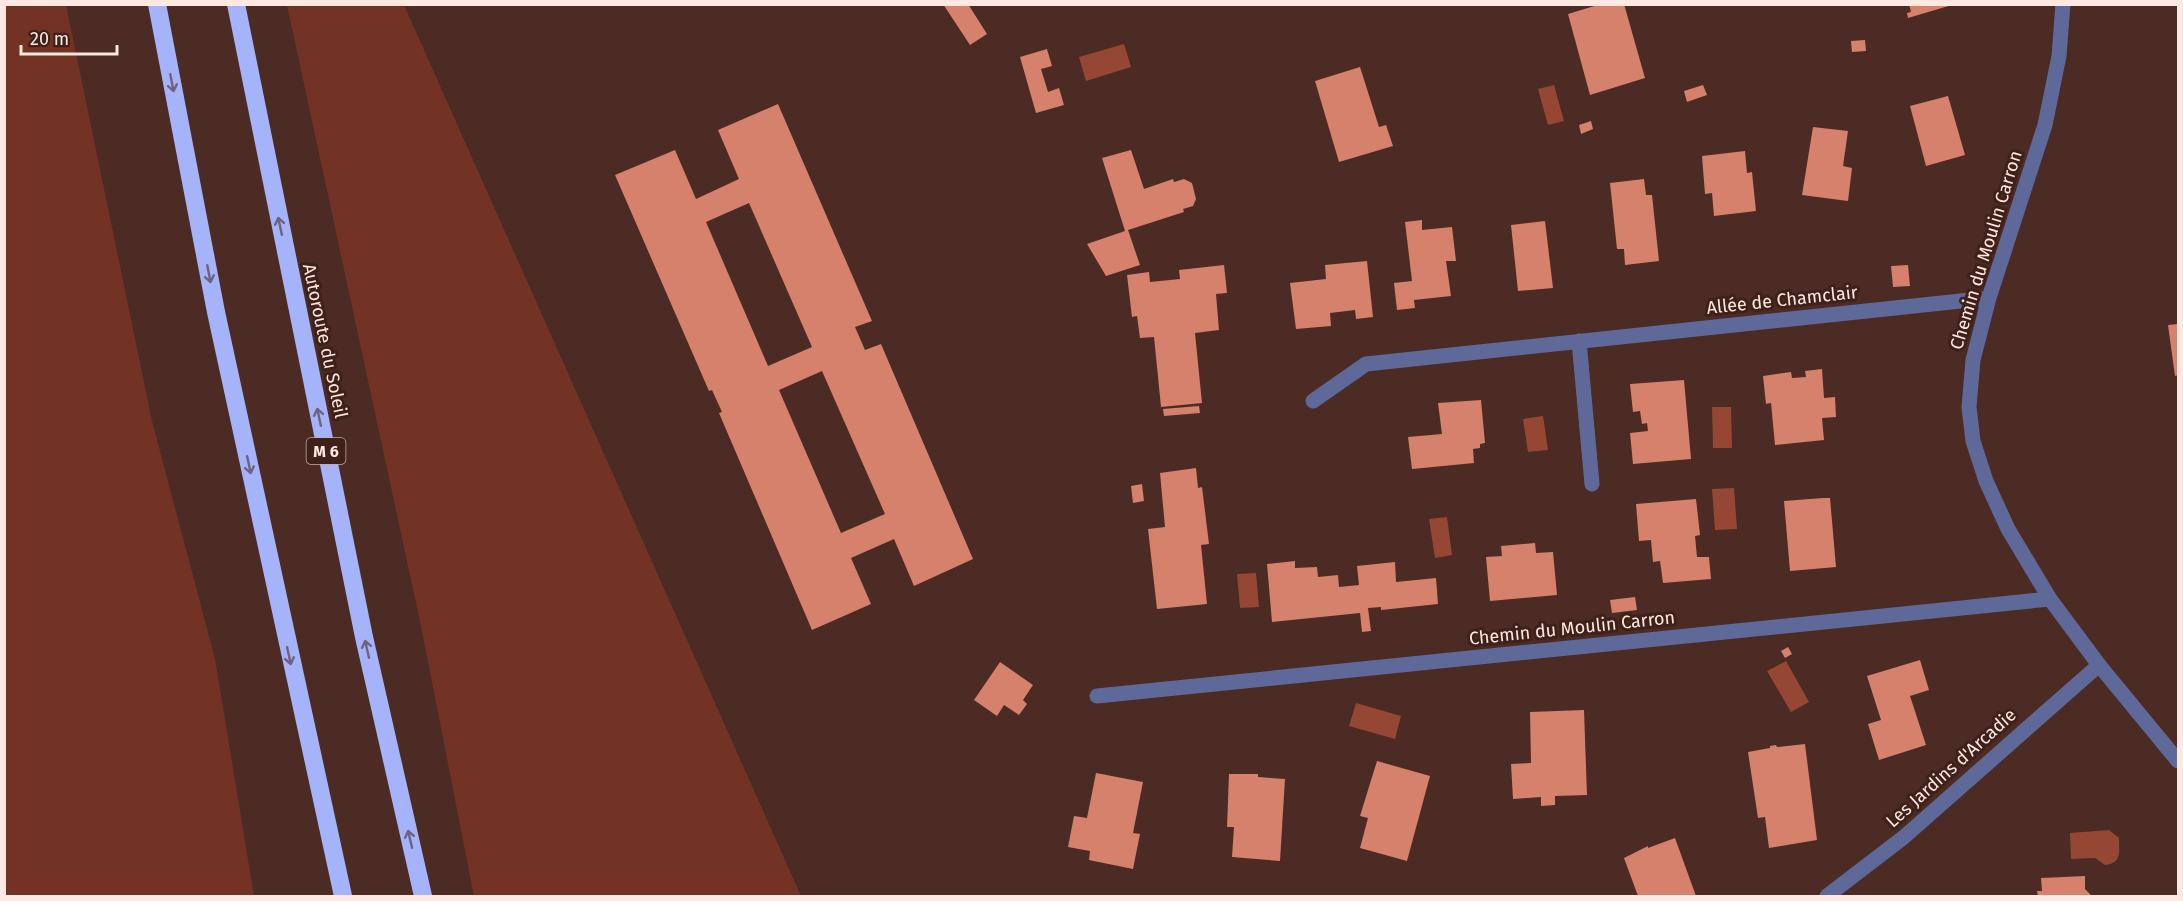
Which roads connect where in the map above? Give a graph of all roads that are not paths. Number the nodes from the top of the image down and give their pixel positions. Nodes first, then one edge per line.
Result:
1 (157, 4) edge
2 (236, 4) edge
3 (2062, 4) edge
4 (1989, 298) junction
5 (1580, 341) junction
6 (1313, 402) dead end
7 (1593, 484) dead end
8 (2050, 599) junction
9 (2099, 665) junction
10 (1097, 696) dead end
11 (2178, 760) edge
12 (343, 897) edge
13 (423, 897) edge
14 (1827, 897) edge

1 -> 12 highway
13 -> 2 highway, Autoroute du Soleil / M 6
3 - 4 street, Chemin du Moulin Carron
4 - 5 street, Allée de Chamclair
4 - 8 street, Chemin du Moulin Carron
5 - 6 street, Allée de Chamclair
5 - 7 street
8 - 9 street, Chemin du Moulin Carron
8 - 10 street, Chemin du Moulin Carron
9 - 11 street, Chemin du Moulin Carron
9 - 14 street, Les Jardins d'Arcadie

